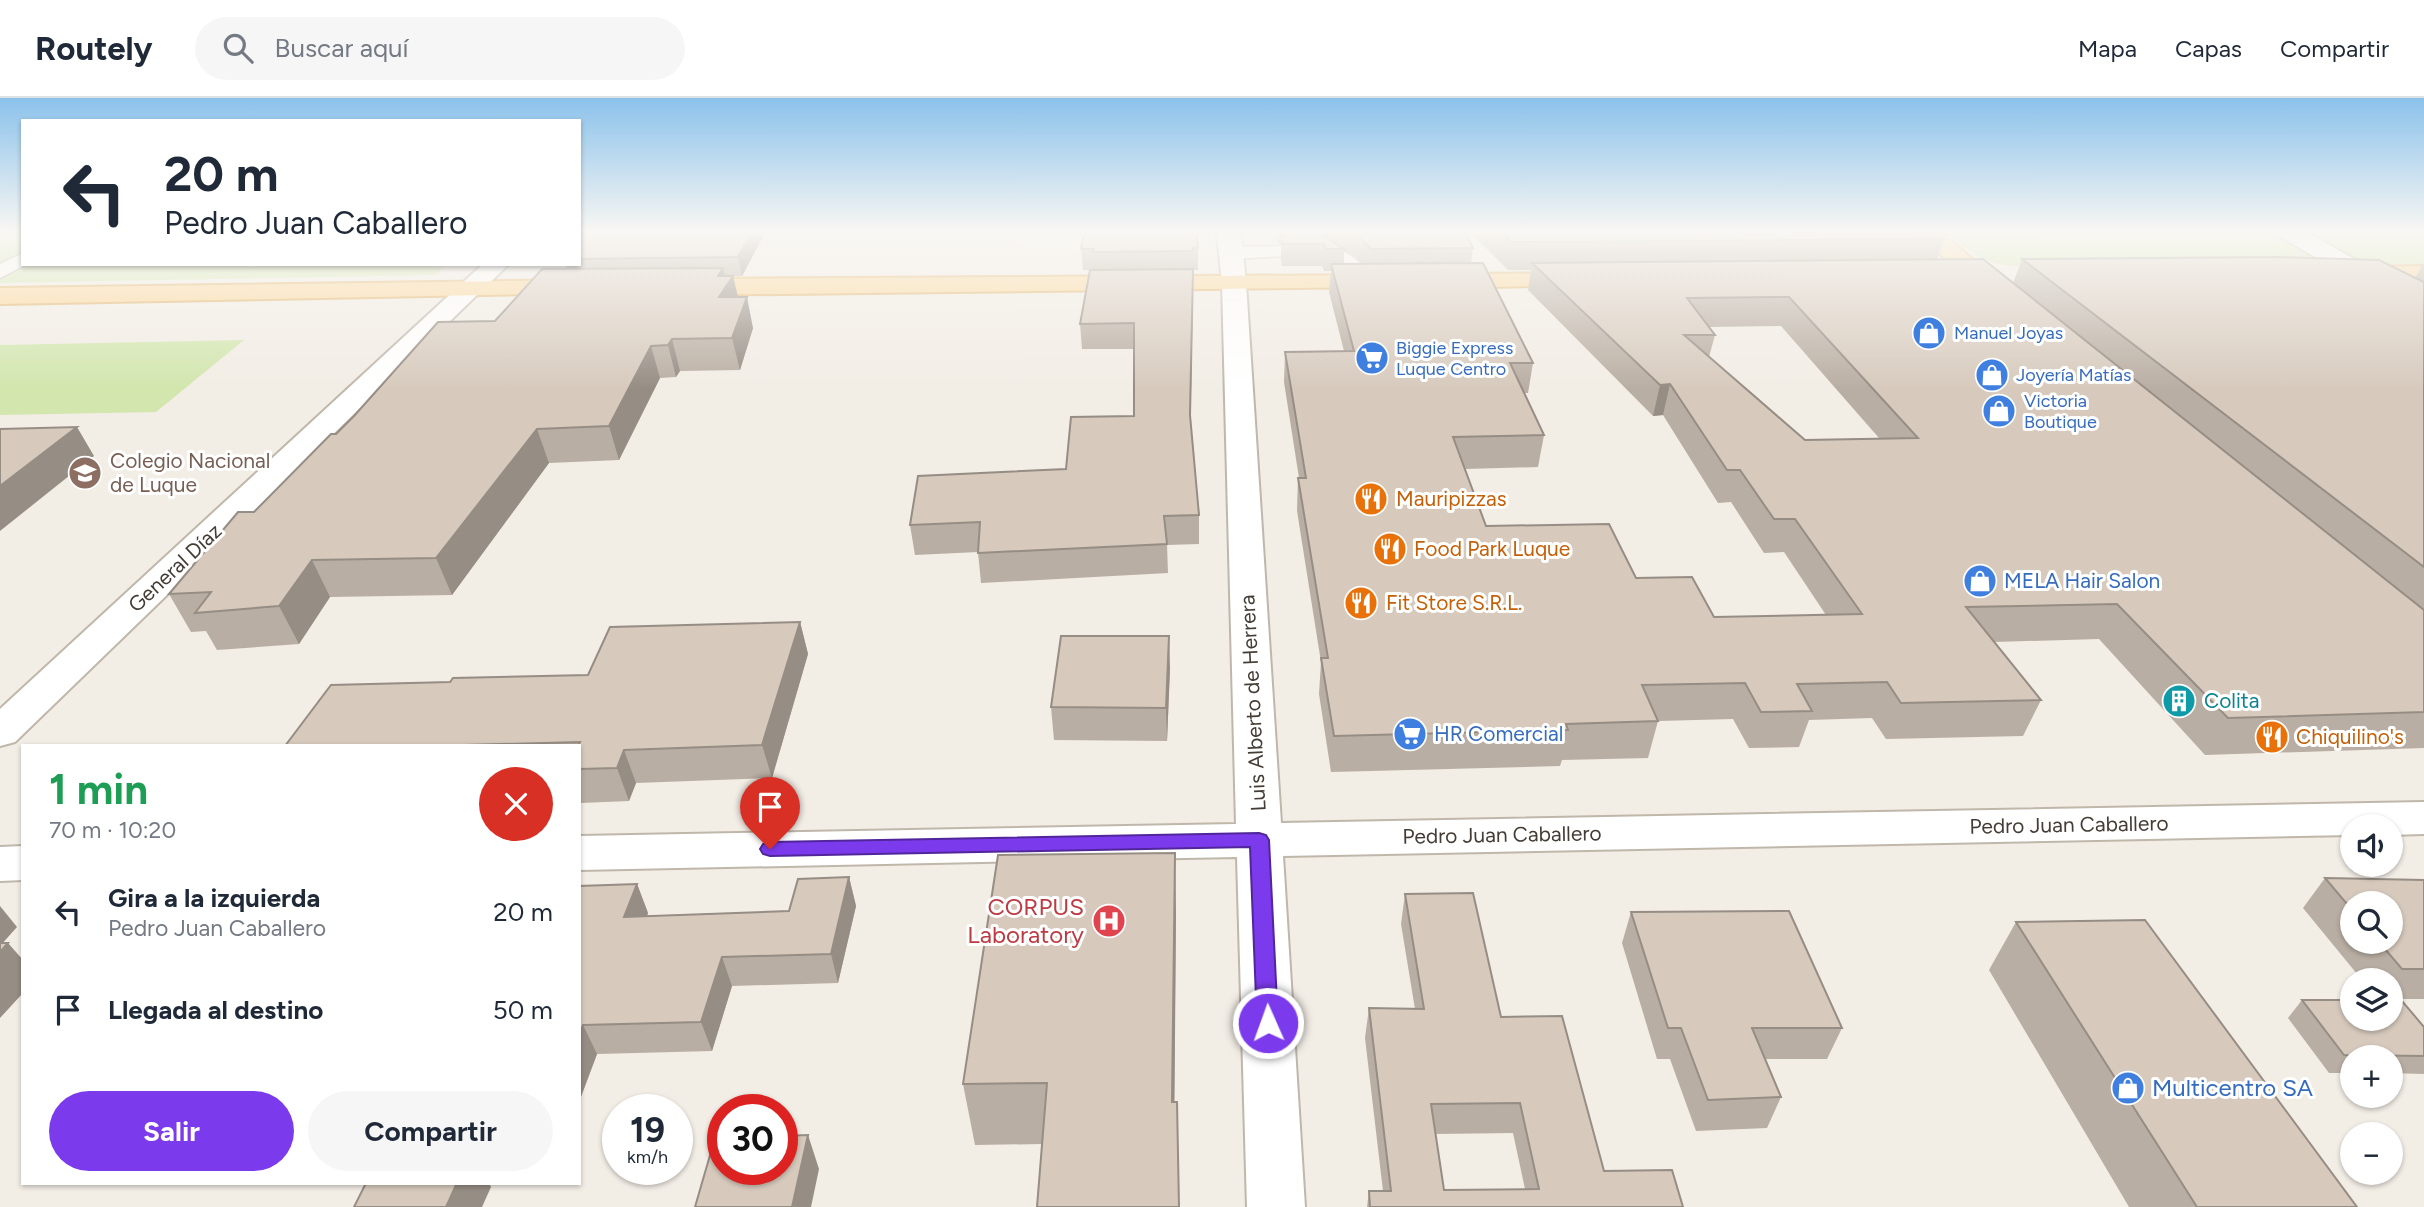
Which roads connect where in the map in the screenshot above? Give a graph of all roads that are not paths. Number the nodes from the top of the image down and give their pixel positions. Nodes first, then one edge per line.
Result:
1 (476, 285) edge
2 (723, 285) edge
3 (1232, 285) edge
4 (1989, 285) edge
5 (2381, 285) edge
6 (597, 288) edge
7 (666, 288) edge
8 (472, 289) junction
9 (0, 296) edge
10 (2403, 297) edge
11 (2022, 312) edge
12 (0, 732) edge
13 (2424, 818) edge
14 (1259, 840) junction
15 (581, 853) edge
16 (0, 863) edge
17 (21, 863) edge
18 (1276, 1207) edge

1 - 8 street, General Díaz
2 - 7 main road
3 - 14 street, Luis Alberto de Herrera
4 - 11 main road
5 - 10 main road
6 - 8 main road
8 - 9 main road
8 - 12 street, General Díaz
13 - 14 street, Pedro Juan Caballero
14 - 15 street, Pedro Juan Caballero
14 - 18 street, Luis Alberto de Herrera
16 - 17 street

